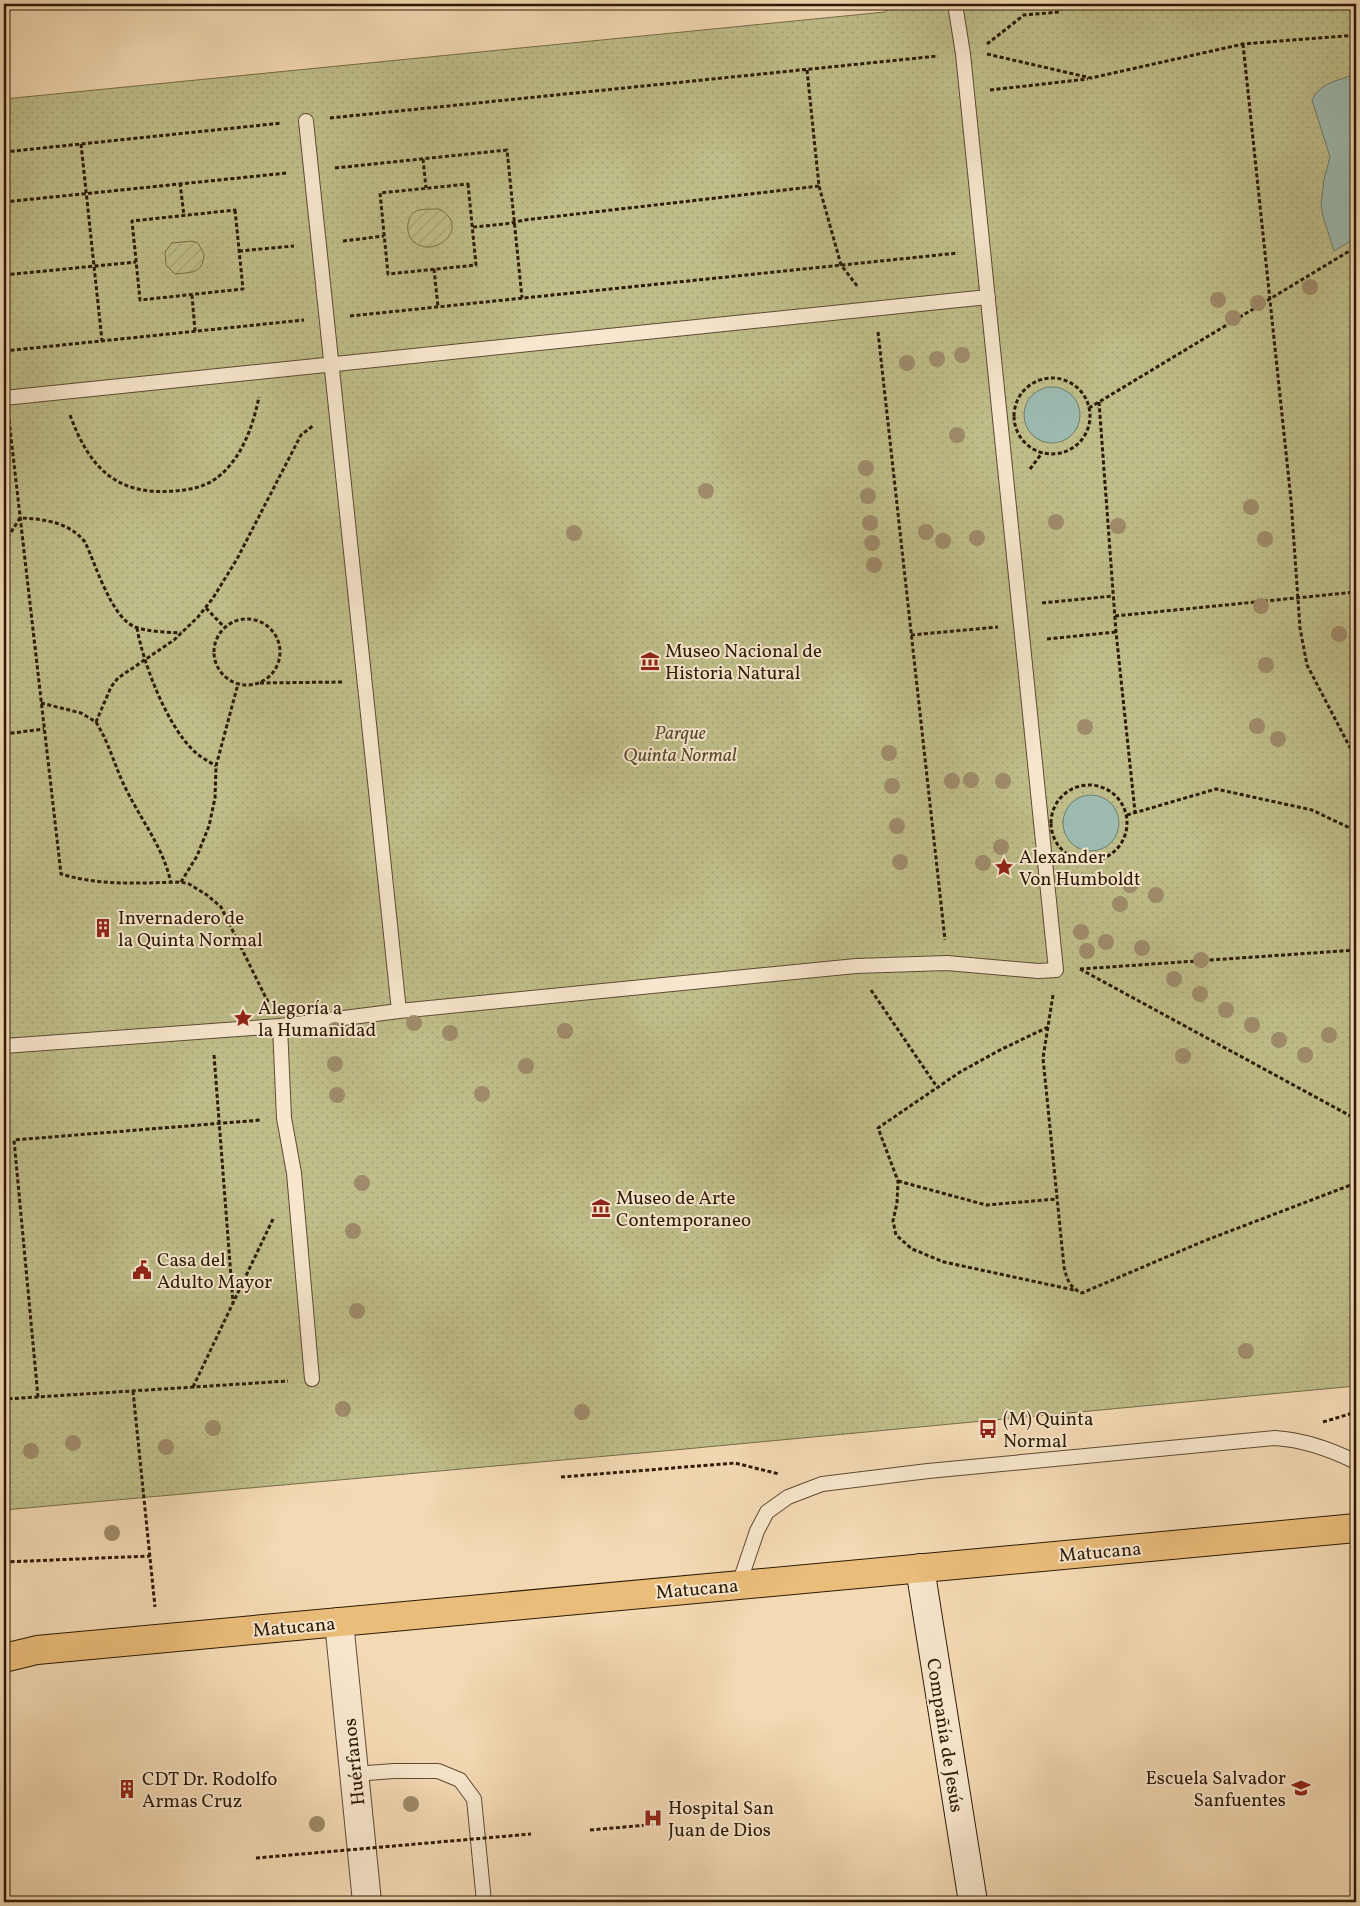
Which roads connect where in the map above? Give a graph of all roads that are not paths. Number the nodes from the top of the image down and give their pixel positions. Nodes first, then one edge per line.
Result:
1 (955, 4) edge
2 (306, 121) road end
3 (988, 297) junction
4 (332, 364) junction
5 (5, 398) edge
6 (399, 1011) junction
7 (280, 1026) junction
8 (4, 1046) edge
9 (312, 1379) road end
10 (1356, 1462) edge
11 (1356, 1528) edge
12 (920, 1568) junction
13 (739, 1584) junction
14 (339, 1622) junction
15 (4, 1645) edge
16 (37, 1650) junction
17 (4, 1658) edge
18 (354, 1774) junction
19 (367, 1902) edge
20 (484, 1902) edge
21 (973, 1902) edge

1 - 3 lane
2 - 4 lane
3 - 4 lane
3 - 6 lane
4 - 5 lane
4 - 6 lane
6 - 7 lane
7 - 8 lane
7 - 9 lane
10 - 13 lane
11 - 12 main road, Matucana
12 - 13 main road, Matucana
12 - 21 street, Compañía de Jesús
13 - 14 main road, Matucana
14 - 16 main road, Matucana
14 - 18 street, Huérfanos
15 - 16 main road, Matucana
16 - 17 main road, Matucana
18 - 19 street, Huérfanos
18 - 20 lane

